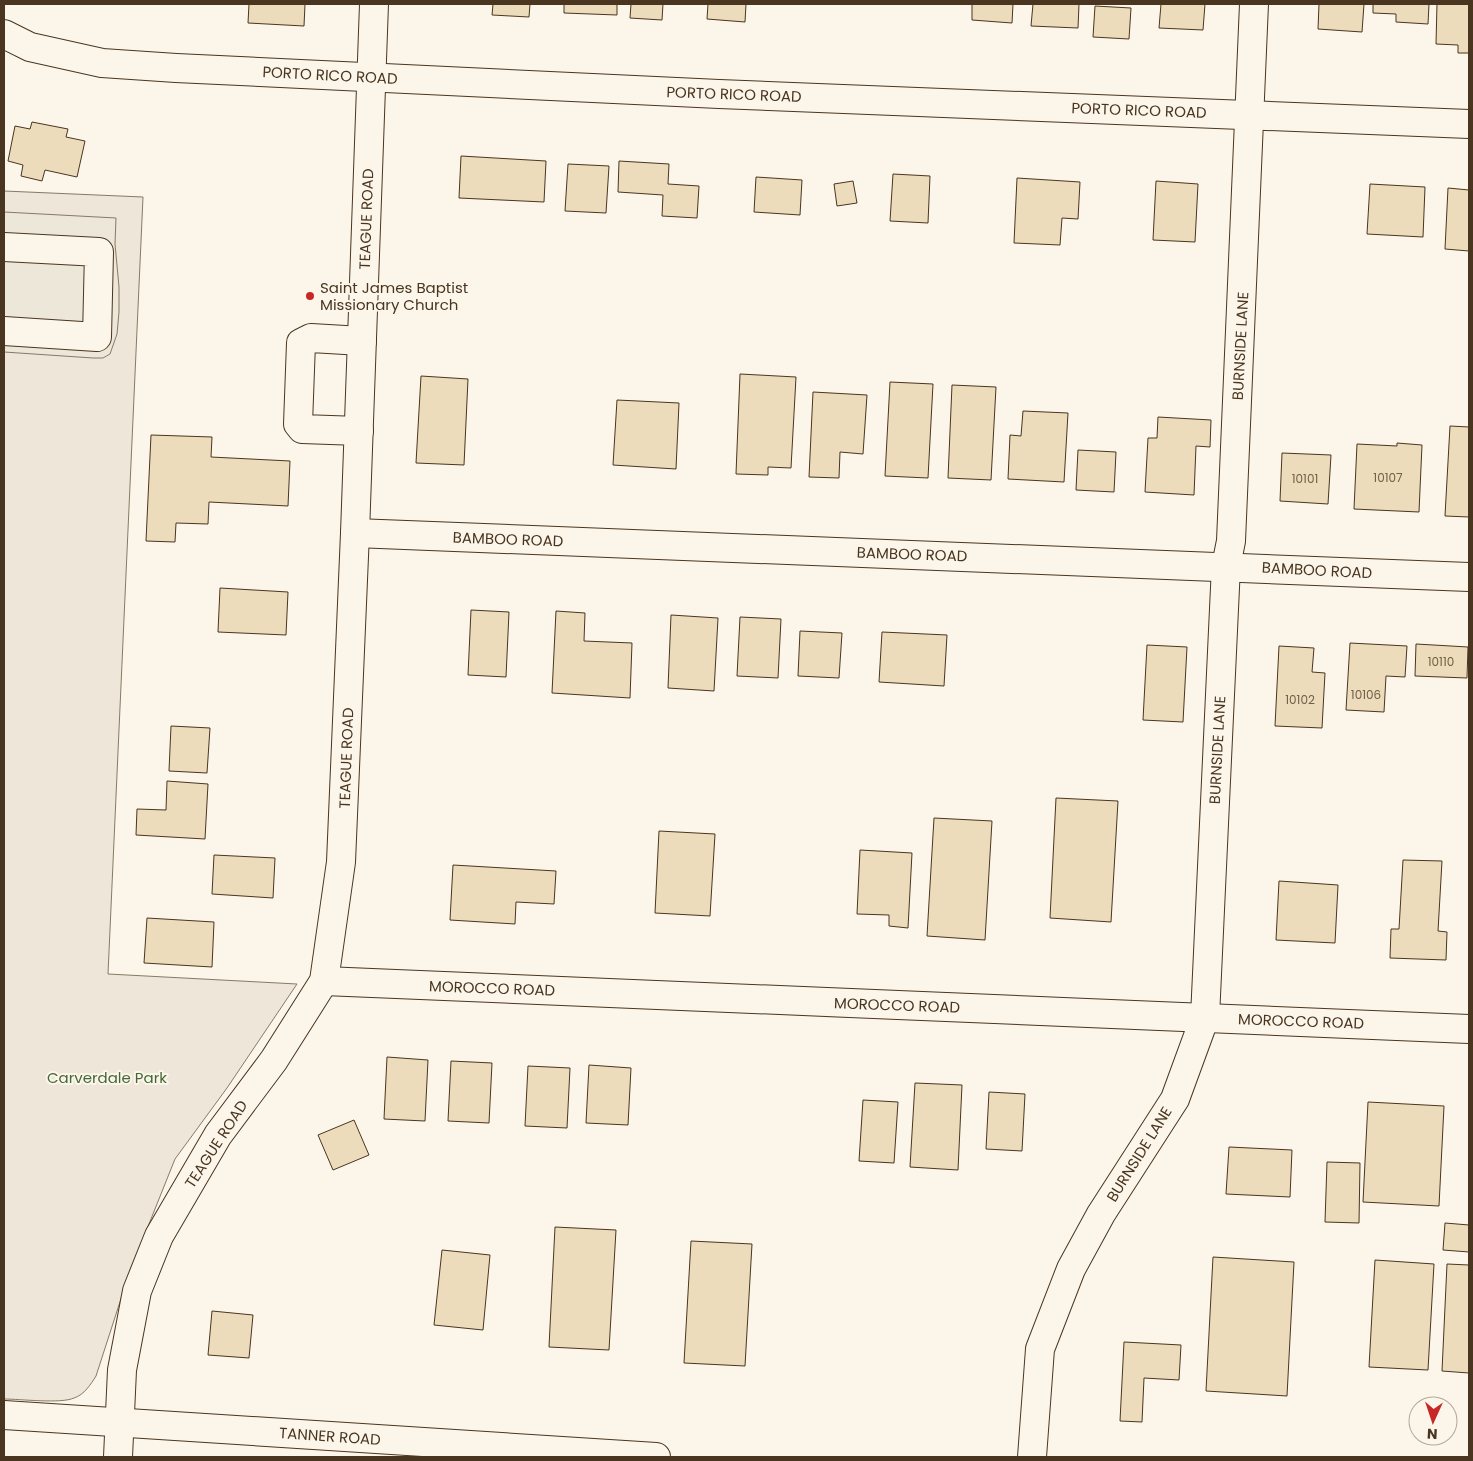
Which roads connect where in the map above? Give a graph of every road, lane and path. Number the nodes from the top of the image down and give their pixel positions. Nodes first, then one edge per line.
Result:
1 (374, 4) edge
2 (1254, 4) edge
3 (4, 34) edge
4 (371, 77) junction
5 (1250, 114) junction
6 (1469, 124) edge
7 (4, 247) edge
8 (4, 331) edge
9 (362, 341) junction
10 (359, 431) junction
11 (355, 533) junction
12 (1226, 566) junction
13 (1469, 576) edge
14 (324, 981) junction
15 (1205, 1017) junction
16 (1469, 1029) edge
17 (4, 1415) edge
18 (118, 1422) junction
19 (118, 1457) edge
20 (656, 1457) edge
21 (1032, 1457) edge

1 - 4 street, TEAGUE ROAD
2 - 5 street, BURNSIDE LANE
3 - 4 street, PORTO RICO ROAD
4 - 5 street, PORTO RICO ROAD
4 - 9 street, TEAGUE ROAD
5 - 6 street, PORTO RICO ROAD
5 - 12 street, BURNSIDE LANE
7 - 8 street
9 - 10 street, TEAGUE ROAD
9 - 10 street
10 - 11 street, TEAGUE ROAD
11 - 12 street, BAMBOO ROAD
11 - 14 street, TEAGUE ROAD
12 - 13 street, BAMBOO ROAD
12 - 15 street, BURNSIDE LANE
14 - 15 street, MOROCCO ROAD
14 - 18 street, TEAGUE ROAD
15 - 16 street, MOROCCO ROAD
15 - 21 street, BURNSIDE LANE
17 - 18 street, TANNER ROAD
18 - 19 street, TEAGUE ROAD
18 - 20 street, TANNER ROAD

